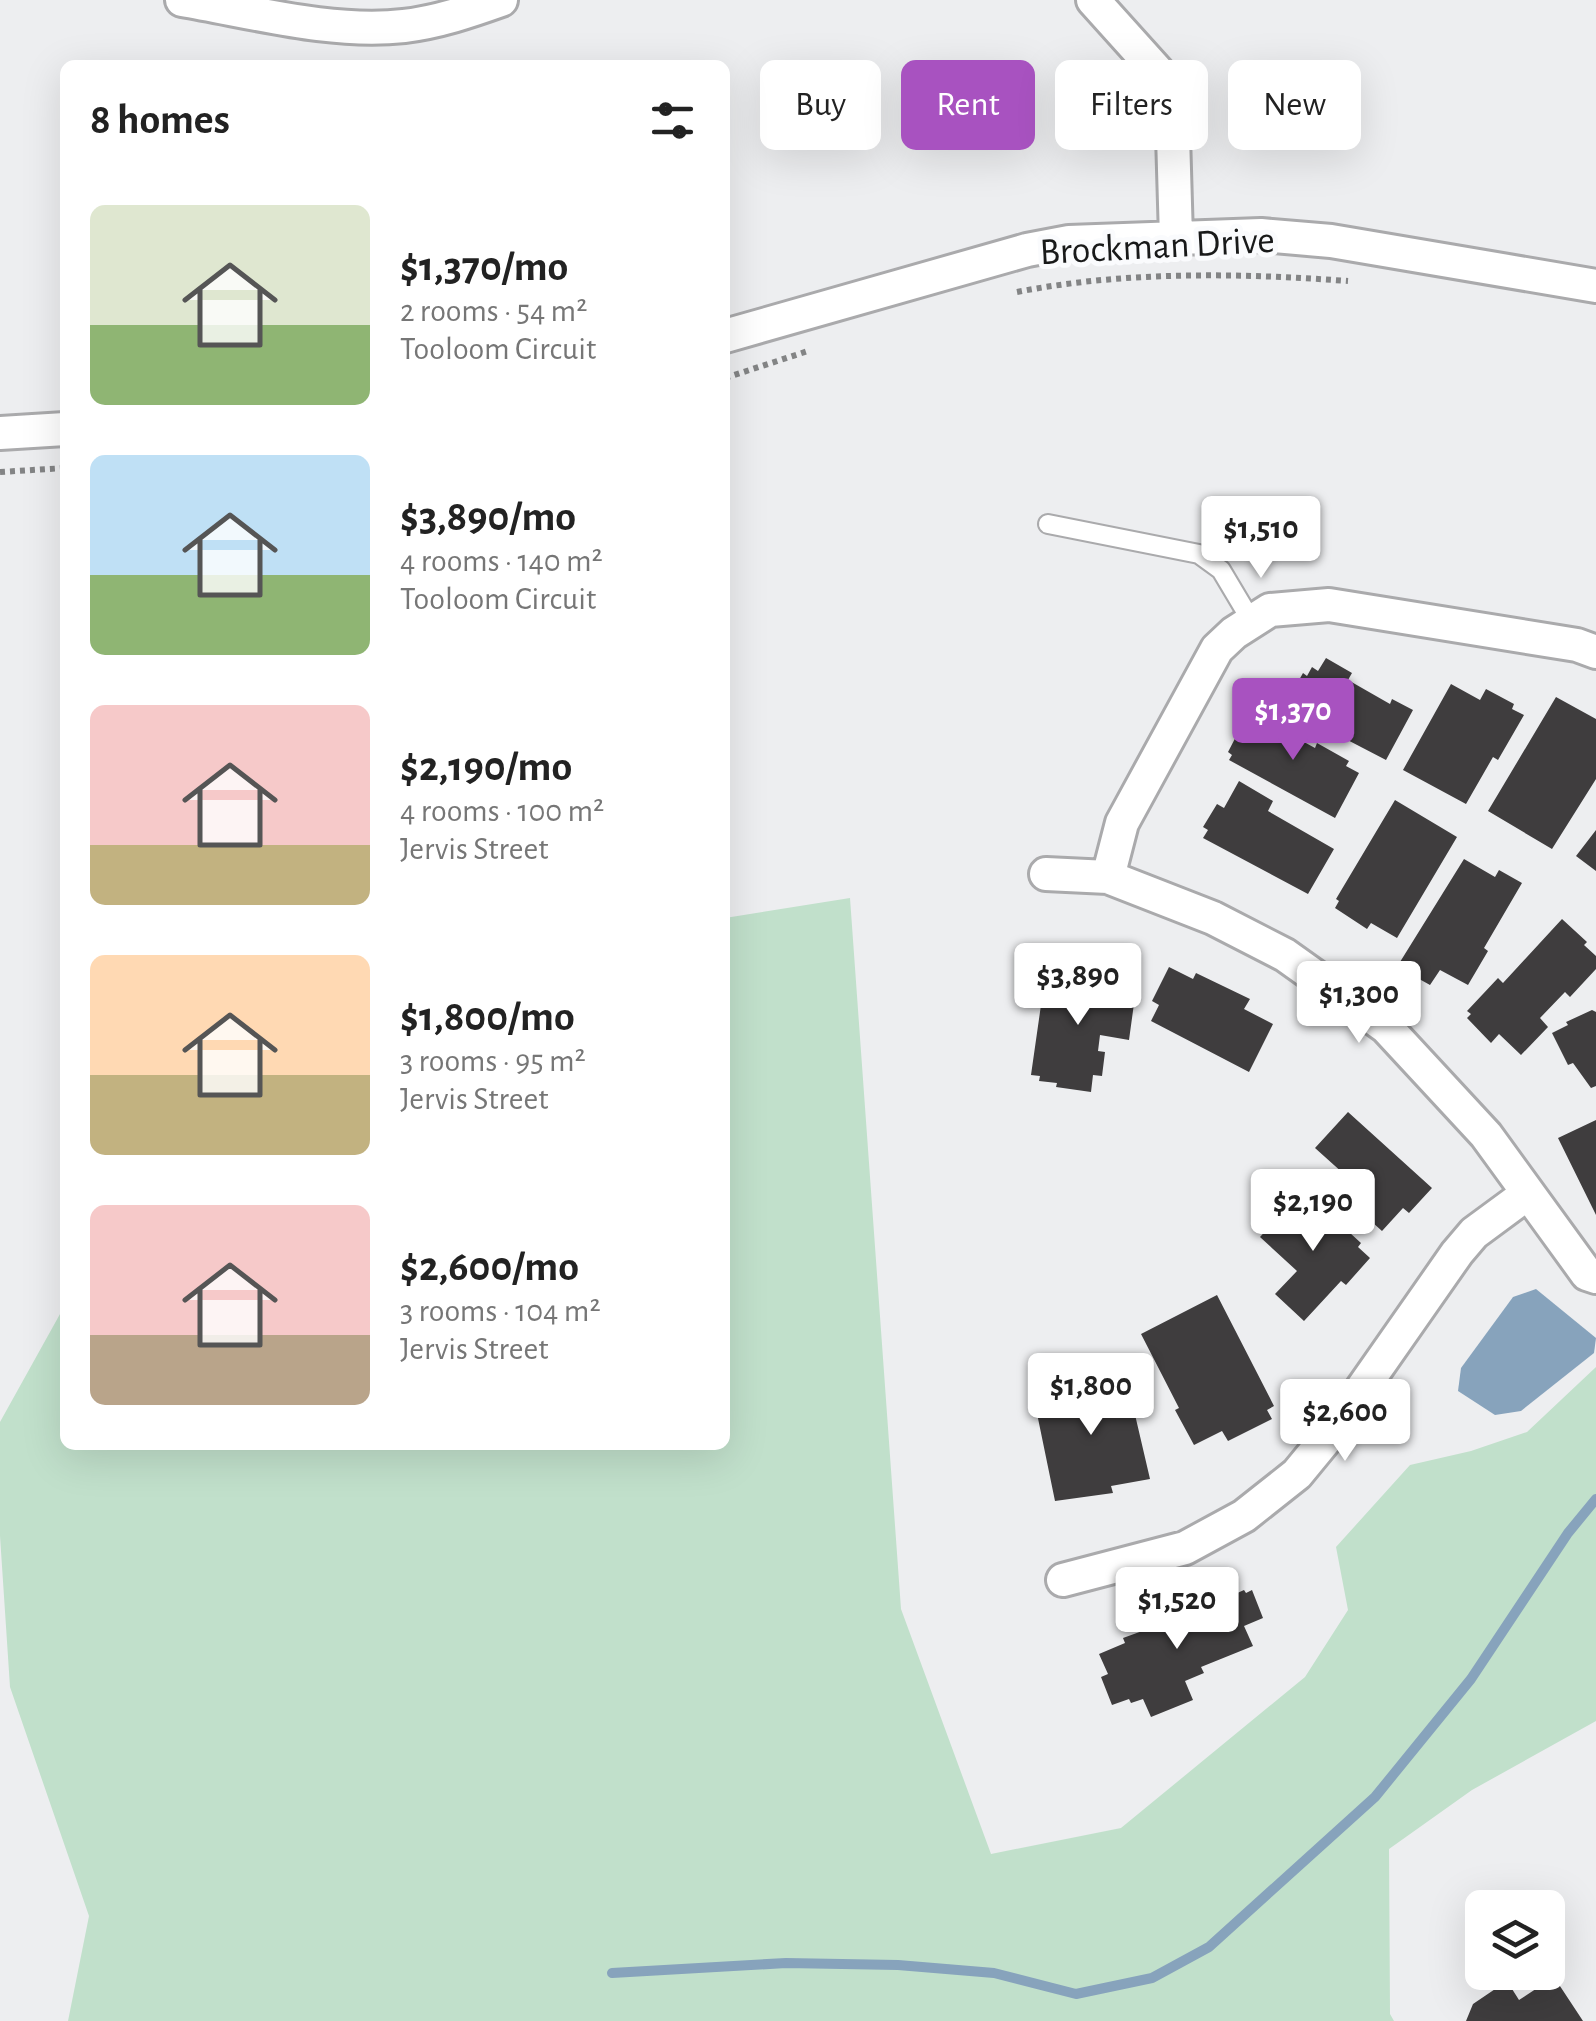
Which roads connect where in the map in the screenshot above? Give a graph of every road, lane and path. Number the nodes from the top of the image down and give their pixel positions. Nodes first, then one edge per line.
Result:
1 (182, 0) edge
2 (501, 0) edge
3 (1092, 0) edge
4 (1176, 238) junction
5 (1366, 284) dead end
6 (1596, 286) edge
7 (1007, 294) dead end
8 (730, 335) edge
9 (813, 350) dead end
10 (730, 376) edge
11 (60, 429) edge
12 (0, 433) edge
13 (60, 468) edge
14 (0, 472) edge
15 (1048, 524) dead end
16 (1252, 622) junction
17 (1596, 652) edge
18 (1046, 874) dead end
19 (1108, 877) junction
20 (1527, 1194) junction
21 (1596, 1277) edge
22 (1064, 1580) dead end

1 - 2 street
3 - 4 street
4 - 6 street, Brockman Drive
4 - 8 street, Brockman Drive
5 - 7 path
9 - 10 path
11 - 12 street
13 - 14 path
15 - 16 lane
16 - 17 street
16 - 19 street
18 - 19 street
19 - 20 street
20 - 21 street
20 - 22 street

